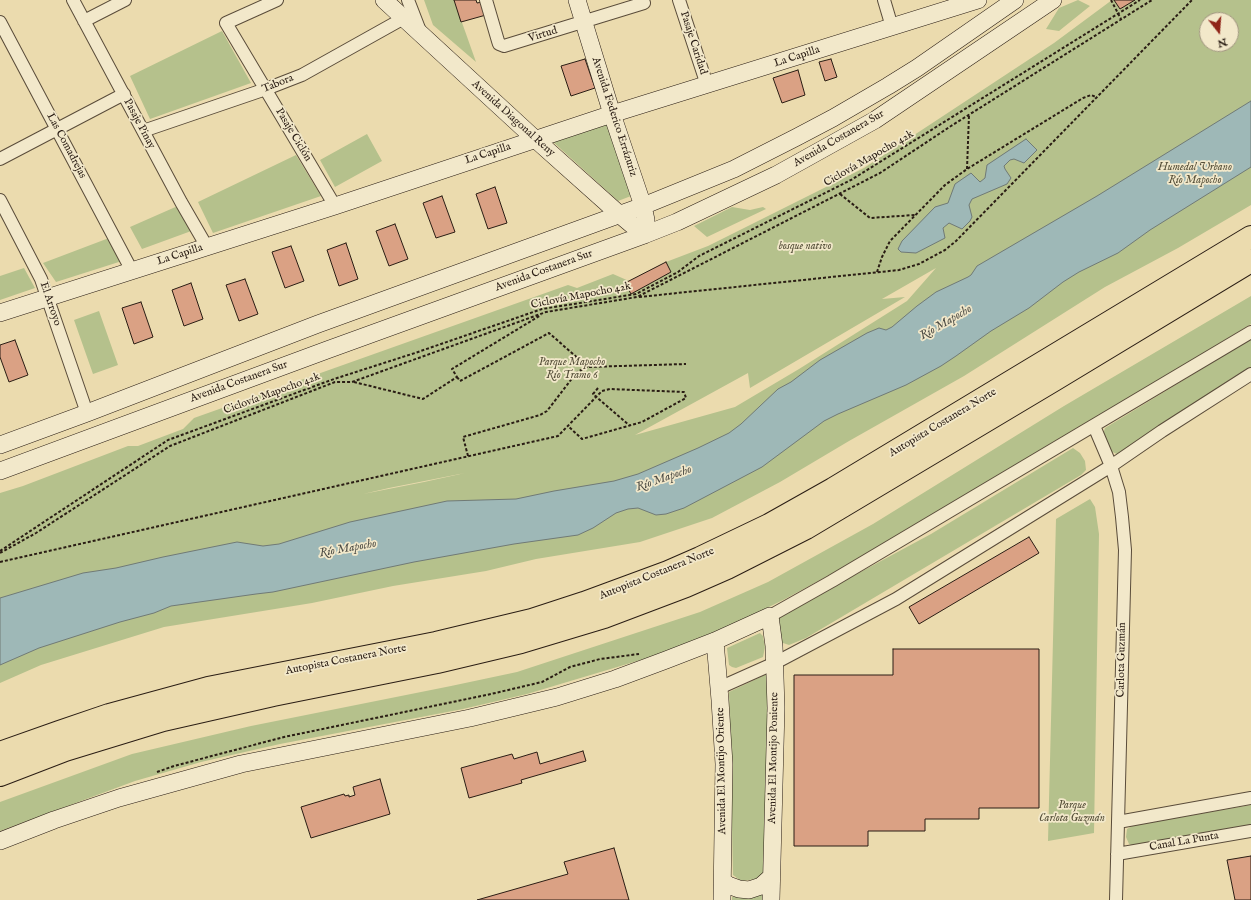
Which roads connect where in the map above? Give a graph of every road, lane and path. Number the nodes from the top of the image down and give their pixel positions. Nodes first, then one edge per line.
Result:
1 (73, 0) edge
2 (125, 0) edge
3 (277, 0) edge
4 (384, 0) edge
5 (408, 0) edge
6 (486, 0) edge
7 (577, 0) edge
8 (680, 0) edge
9 (884, 0) edge
10 (978, 0) edge
11 (1015, 0) edge
12 (1053, 0) edge
13 (1111, 0) edge
14 (1140, 0) edge
15 (1152, 0) edge
16 (1192, 0) edge
17 (644, 3) dead end
18 (1118, 14) junction
19 (404, 18) junction
20 (1122, 19) junction
21 (84, 21) junction
22 (0, 22) edge
23 (584, 22) junction
24 (892, 26) junction
25 (421, 34) junction
26 (707, 85) junction
27 (266, 89) junction
28 (124, 94) junction
29 (1096, 97) junction
30 (612, 114) junction
31 (969, 115) junction
32 (57, 130) junction
33 (143, 131) junction
34 (535, 139) junction
35 (0, 159) edge
36 (967, 169) junction
37 (840, 194) junction
38 (0, 200) edge
39 (335, 206) junction
40 (644, 206) junction
41 (619, 214) junction
42 (916, 214) junction
43 (644, 235) junction
44 (1251, 238) edge
45 (207, 247) junction
46 (1251, 261) edge
47 (132, 270) junction
48 (877, 272) junction
49 (48, 297) junction
50 (637, 297) junction
51 (351, 312) junction
52 (546, 312) junction
53 (0, 313) edge
54 (318, 324) junction
55 (1251, 332) edge
56 (361, 338) junction
57 (326, 350) junction
58 (686, 364) dead end
59 (588, 367) junction
60 (1251, 374) edge
61 (457, 377) junction
62 (352, 382) junction
63 (598, 388) dead end
64 (597, 397) junction
65 (87, 413) junction
66 (568, 426) junction
67 (630, 426) junction
68 (1094, 426) junction
69 (102, 434) junction
70 (0, 445) edge
71 (468, 456) junction
72 (1111, 466) junction
73 (0, 471) edge
74 (0, 552) edge
75 (0, 562) edge
76 (770, 616) junction
77 (715, 641) junction
78 (776, 663) junction
79 (719, 688) junction
80 (0, 753) edge
81 (0, 775) edge
82 (1251, 798) edge
83 (1118, 822) junction
84 (1251, 831) edge
85 (0, 841) edge
86 (1117, 854) junction
87 (771, 877) junction
88 (723, 881) junction
89 (722, 900) edge
90 (771, 900) edge
91 (1116, 900) edge

1 - 21 street, Pasaje Pinay
2 - 21 street
3 - 27 street, Pasaje Ciclón
4 - 19 street, Avenida Diagonal Reny
5 - 25 street
6 - 23 street, Virtud
7 - 23 street, Avenida Federico Errázuriz
8 - 26 street, Pasaje Caridad
9 - 24 street
10 - 24 street, La Capilla
11 - 40 street, Avenida Costanera Sur
12 - 43 street, Avenida Costanera Sur
13 - 18 path
14 - 18 path, Ciclovía Mapocho 42k
15 - 20 path
16 - 29 path
17 - 23 street, Virtud
18 - 20 path
18 - 74 path, Ciclovía Mapocho 42k
19 - 25 street, Avenida Diagonal Reny
19 - 27 street, Tabora
20 - 31 path
21 - 28 street, Pasaje Pinay
22 - 32 street, Las Comadrejas
23 - 30 street, Avenida Federico Errázuriz
24 - 26 street, La Capilla
25 - 34 street, Avenida Diagonal Reny
26 - 30 street, La Capilla
27 - 33 street, Tabora
27 - 39 street, Pasaje Ciclón
28 - 32 street
28 - 33 street, Pasaje Pinay
29 - 36 path
29 - 48 path
30 - 34 street, La Capilla
30 - 40 street, Avenida Federico Errázuriz
31 - 36 path
31 - 37 path
32 - 35 street
32 - 47 street, Las Comadrejas
33 - 45 street, Pasaje Pinay
34 - 39 street, La Capilla
34 - 41 street, Avenida Diagonal Reny
36 - 42 path
37 - 42 path
37 - 50 path
38 - 49 street, El Arroyo
39 - 45 street, La Capilla
40 - 41 street, Avenida Costanera Sur
40 - 43 street, Avenida Federico Errázuriz
41 - 43 street, Avenida Diagonal Reny
41 - 51 street, Avenida Costanera Sur
42 - 48 path
43 - 56 street, Avenida Costanera Sur
44 - 80 highway, Autopista Costanera Norte
45 - 47 street, La Capilla
46 - 81 highway, Autopista Costanera Norte
47 - 49 street, La Capilla
48 - 50 path
49 - 53 street, La Capilla
49 - 65 street, El Arroyo
50 - 52 path
51 - 54 street, Avenida Costanera Sur
51 - 56 street
52 - 61 path
52 - 62 path
54 - 57 street
54 - 65 street, Avenida Costanera Sur
55 - 68 street
56 - 57 street, Avenida Costanera Sur
57 - 69 street, Avenida Costanera Sur
58 - 59 path
59 - 61 path
59 - 71 path
60 - 72 street
61 - 62 path
62 - 74 path
63 - 64 path
64 - 66 path
64 - 67 path
64 - 67 path
65 - 69 street
65 - 70 street, Avenida Costanera Sur
66 - 67 path
66 - 71 path
68 - 72 street, Carlota Guzmán
68 - 76 street
69 - 73 street, Avenida Costanera Sur
71 - 75 path
72 - 78 street
72 - 83 street, Carlota Guzmán
76 - 77 street
76 - 78 street, Avenida El Montijo Poniente
77 - 79 street, Avenida El Montijo Oriente
77 - 85 street
78 - 79 street
78 - 87 street, Avenida El Montijo Poniente
79 - 88 street, Avenida El Montijo Oriente
82 - 83 street
83 - 86 street, Carlota Guzmán
84 - 86 street, Canal La Punta
86 - 91 street, Carlota Guzmán
87 - 88 street
87 - 90 street, Avenida El Montijo Poniente
88 - 89 street, Avenida El Montijo Oriente

